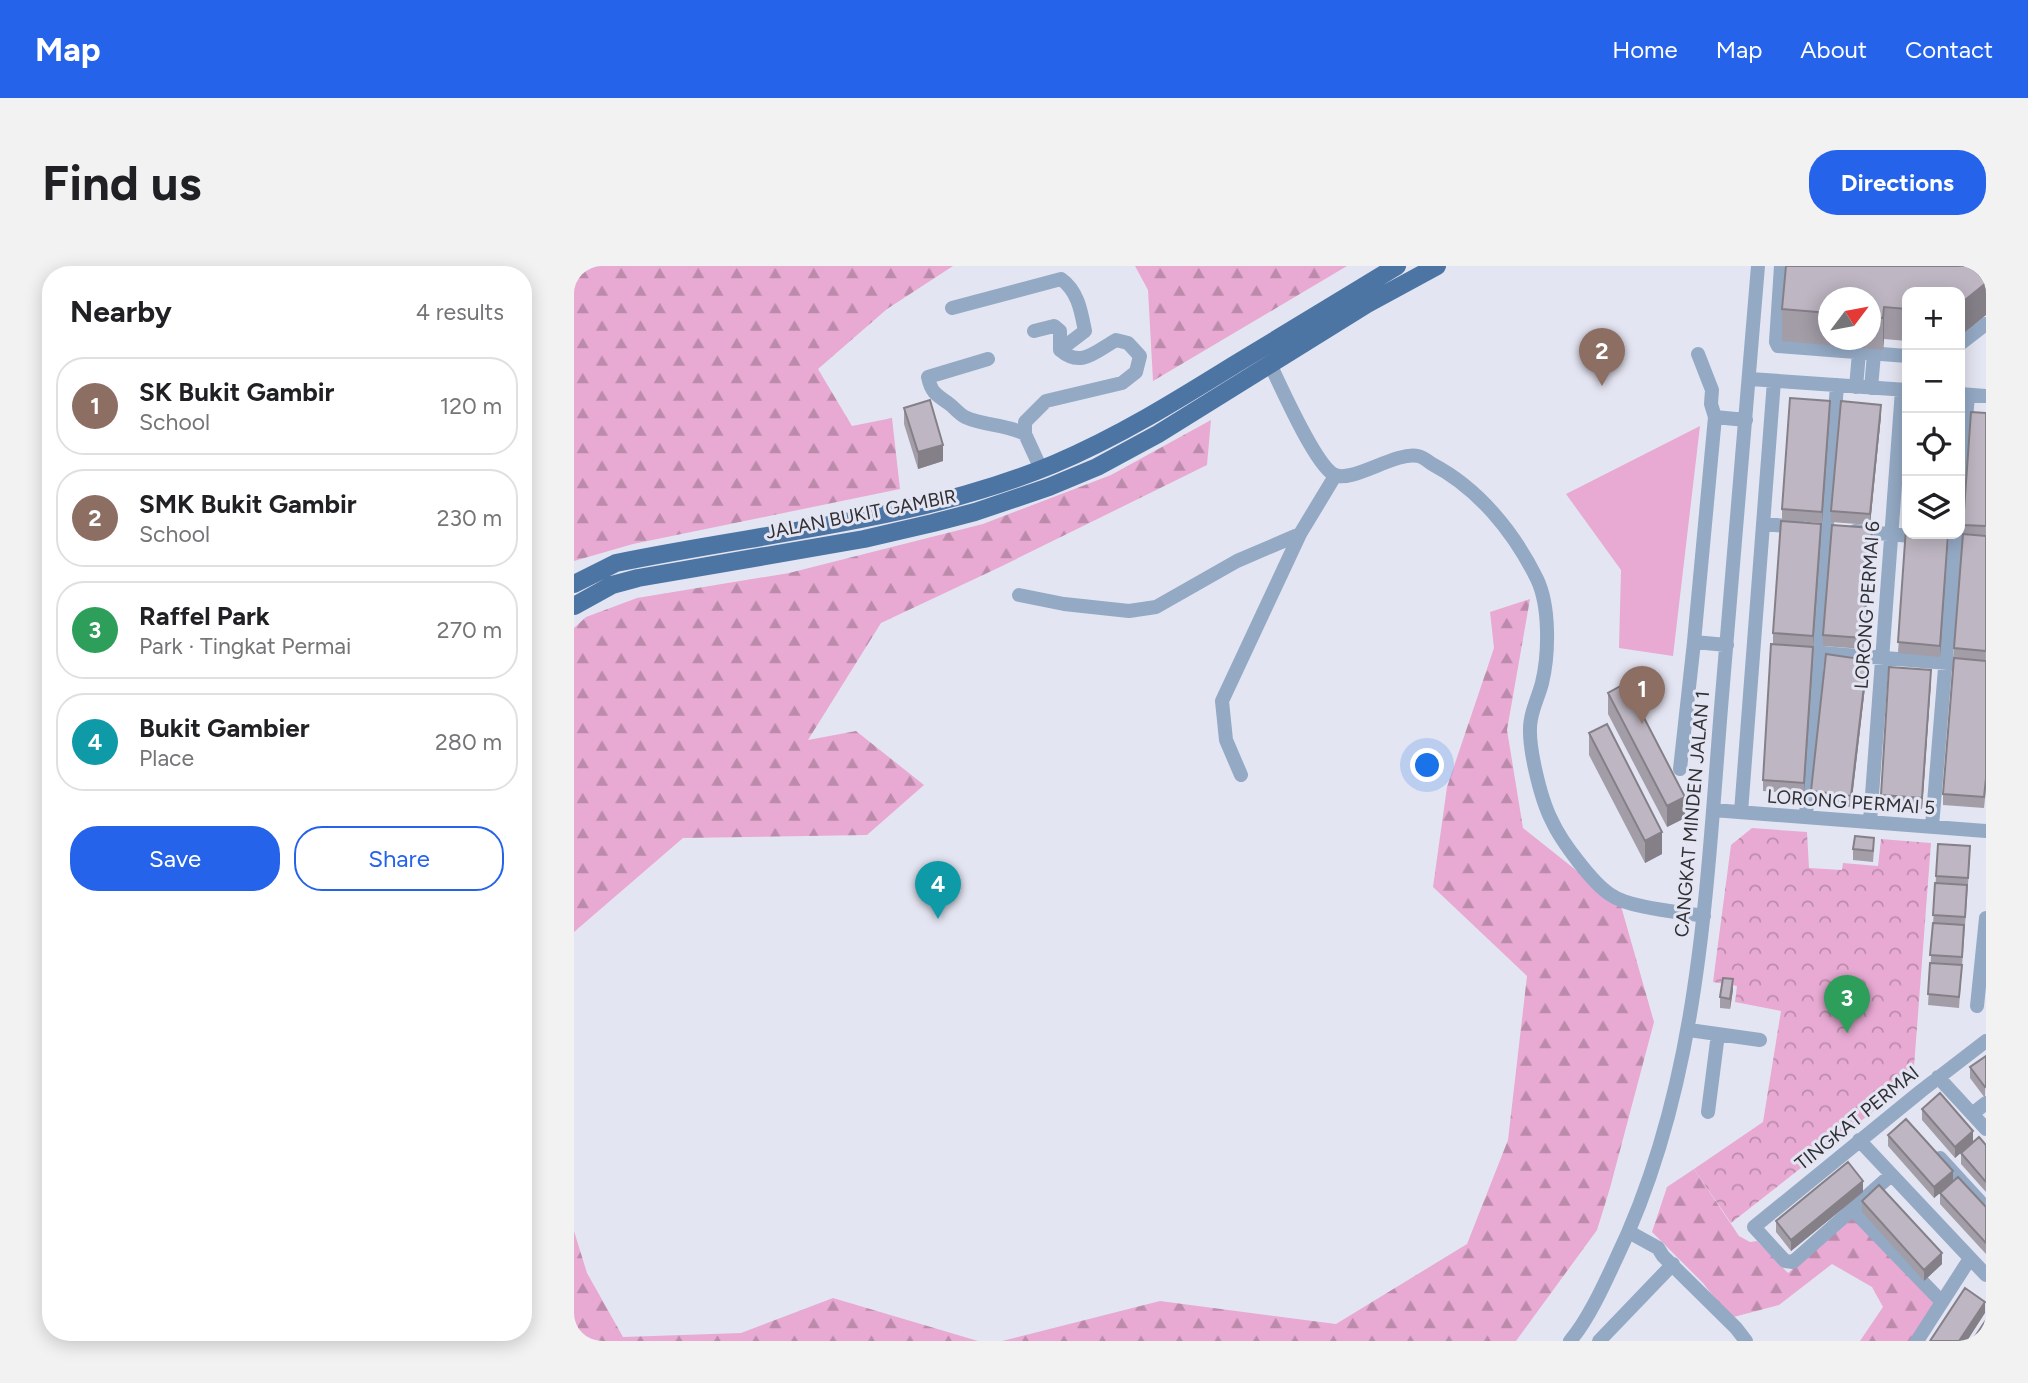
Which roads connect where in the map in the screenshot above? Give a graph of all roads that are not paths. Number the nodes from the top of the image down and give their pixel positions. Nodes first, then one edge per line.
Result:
1 (1397, 266) edge
2 (1437, 266) edge
3 (1758, 266) edge
4 (1781, 266) edge
5 (952, 308) dead end
6 (1986, 324) edge
7 (1034, 331) dead end
8 (1965, 340) edge
9 (1060, 350) junction
10 (1859, 353) junction
11 (1698, 354) dead end
12 (1874, 354) junction
13 (1902, 356) edge
14 (988, 359) dead end
15 (1270, 364) junction
16 (1750, 379) junction
17 (1774, 381) junction
18 (1837, 385) junction
19 (1863, 387) junction
20 (1902, 390) edge
21 (1965, 394) edge
22 (1986, 396) edge
23 (1903, 413) edge
24 (1963, 413) edge
25 (1715, 417) junction
26 (1746, 420) junction
27 (1025, 435) junction
28 (1041, 469) junction
29 (1335, 476) junction
30 (1961, 476) edge
31 (1763, 524) junction
32 (1826, 529) junction
33 (1300, 534) junction
34 (1891, 534) junction
35 (1902, 535) edge
36 (1959, 539) edge
37 (574, 584) edge
38 (1019, 595) dead end
39 (574, 606) edge
40 (1694, 642) junction
41 (1727, 645) junction
42 (1792, 651) edge
43 (1818, 653) junction
44 (1882, 658) junction
45 (1946, 663) junction
46 (1986, 666) edge
47 (1680, 769) dead end
48 (1241, 775) dead end
49 (1713, 810) junction
50 (1741, 812) junction
51 (1806, 817) junction
52 (1870, 822) junction
53 (1933, 827) junction
54 (1986, 831) edge
55 (1704, 916) junction
56 (1986, 918) edge
57 (1977, 1006) dead end
58 (1689, 1030) junction
59 (1718, 1034) junction
60 (1760, 1040) dead end
61 (1986, 1041) edge
62 (1938, 1077) junction
63 (1986, 1103) edge
64 (1708, 1112) dead end
65 (1972, 1115) junction
66 (1986, 1129) edge
67 (1859, 1140) junction
68 (1932, 1149) edge
69 (1891, 1175) junction
70 (1986, 1208) edge
71 (1852, 1209) junction
72 (1627, 1237) junction
73 (1969, 1259) junction
74 (1668, 1260) junction
75 (1986, 1275) edge
76 (1942, 1302) junction
77 (1570, 1341) edge
78 (1599, 1341) edge
79 (1746, 1341) edge
80 (1917, 1341) edge

1 - 28 main road, JALAN BUKIT GAMBIR
2 - 15 main road, JALAN BUKIT GAMBIR
3 - 16 street, CANGKAT MINDEN JALAN 1
4 - 10 street
5 - 9 street
6 - 8 street
7 - 9 street
9 - 27 street
10 - 12 street
10 - 19 street
11 - 25 street
12 - 13 street
12 - 19 street
14 - 27 street
15 - 29 street
15 - 39 main road, JALAN BUKIT GAMBIR
16 - 17 street
16 - 26 street, CANGKAT MINDEN JALAN 1
17 - 18 street
17 - 31 street
18 - 19 street
18 - 32 street
19 - 20 street
21 - 22 street
23 - 34 street, LORONG PERMAI 6
24 - 30 street
25 - 26 street
25 - 40 street
26 - 41 street, CANGKAT MINDEN JALAN 1
27 - 28 street
28 - 37 main road, JALAN BUKIT GAMBIR
29 - 33 street
29 - 55 street
31 - 32 street
31 - 50 street
32 - 34 street
32 - 43 street
33 - 38 street
33 - 48 street
34 - 35 street
34 - 44 street, LORONG PERMAI 6
36 - 45 street
40 - 41 street
40 - 47 street
41 - 49 street, CANGKAT MINDEN JALAN 1
42 - 43 street
43 - 44 street
43 - 51 street
44 - 45 street
44 - 52 street, LORONG PERMAI 6
45 - 46 street
45 - 53 street
49 - 50 street, LORONG PERMAI 5
49 - 55 street, CANGKAT MINDEN JALAN 1
50 - 51 street, LORONG PERMAI 5
51 - 52 street, LORONG PERMAI 5
52 - 53 street, LORONG PERMAI 5
53 - 54 street, LORONG PERMAI 5
55 - 58 street, CANGKAT MINDEN JALAN 1
56 - 57 street
58 - 59 street
58 - 72 street, CANGKAT MINDEN JALAN 1
59 - 60 street
59 - 64 street
61 - 62 street, TINGKAT PERMAI
62 - 65 street
62 - 67 street, TINGKAT PERMAI
63 - 65 street
65 - 66 street
67 - 69 street
67 - 71 street, TINGKAT PERMAI
68 - 70 street
69 - 71 street
69 - 73 street
71 - 76 street
72 - 74 street
72 - 77 street, CANGKAT MINDEN JALAN 1
73 - 75 street
73 - 76 street
74 - 78 street
74 - 79 street
76 - 80 street

